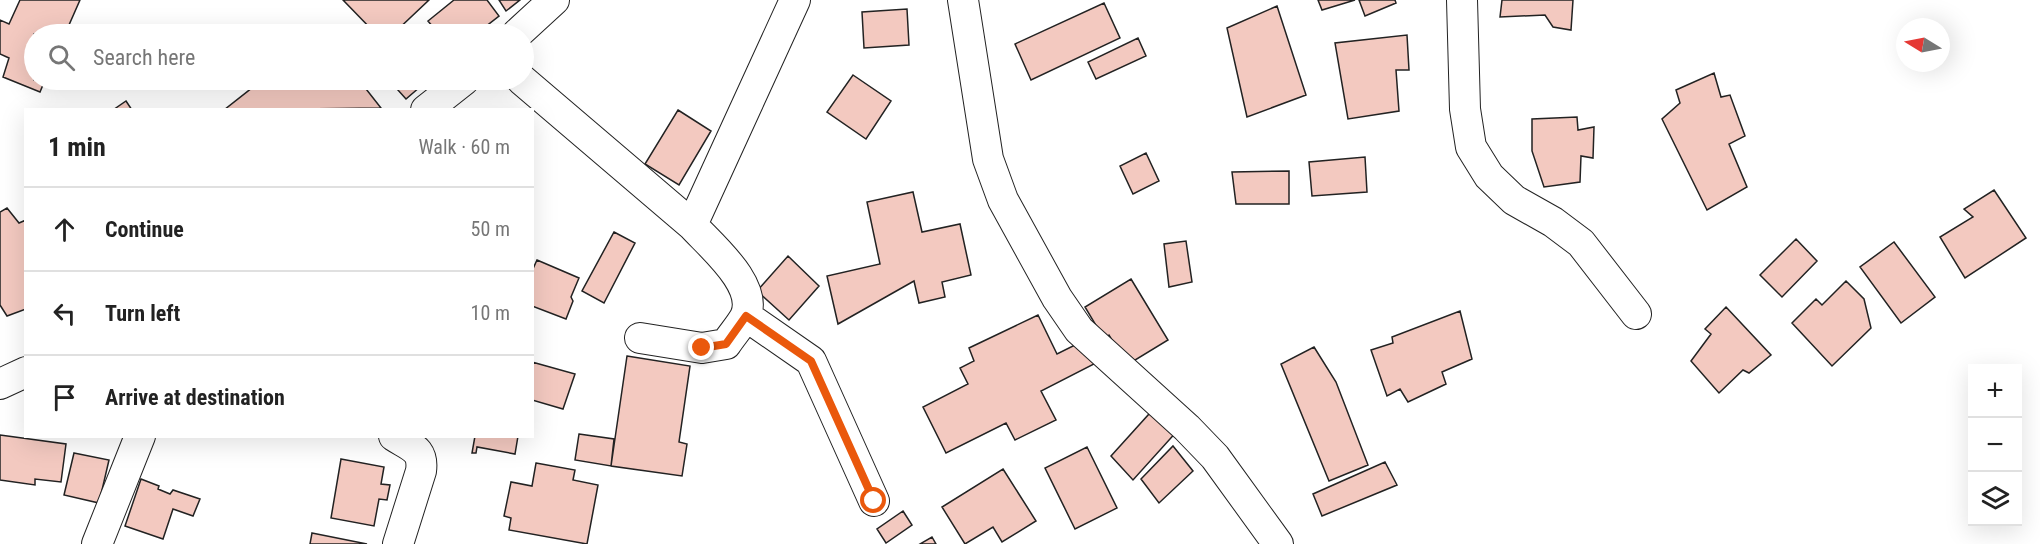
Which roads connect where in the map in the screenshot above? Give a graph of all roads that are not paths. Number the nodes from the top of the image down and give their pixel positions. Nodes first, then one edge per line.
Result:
1 (554, 0) edge
2 (795, 0) edge
3 (963, 0) edge
4 (1462, 0) edge
5 (528, 24) edge
6 (451, 90) edge
7 (534, 90) edge
8 (429, 108) edge
9 (692, 225) junction
10 (1636, 314) dead end
11 (746, 316) junction
12 (640, 338) dead end
13 (24, 373) edge
14 (0, 384) edge
15 (139, 438) edge
16 (397, 438) edge
17 (874, 501) dead end
18 (97, 544) edge
19 (398, 544) edge
20 (1278, 544) edge

1 - 5 street
2 - 9 street
3 - 20 street
4 - 10 street
6 - 8 street
7 - 9 street
9 - 11 street
11 - 12 street
11 - 17 street
13 - 14 street
15 - 18 street
16 - 19 street

